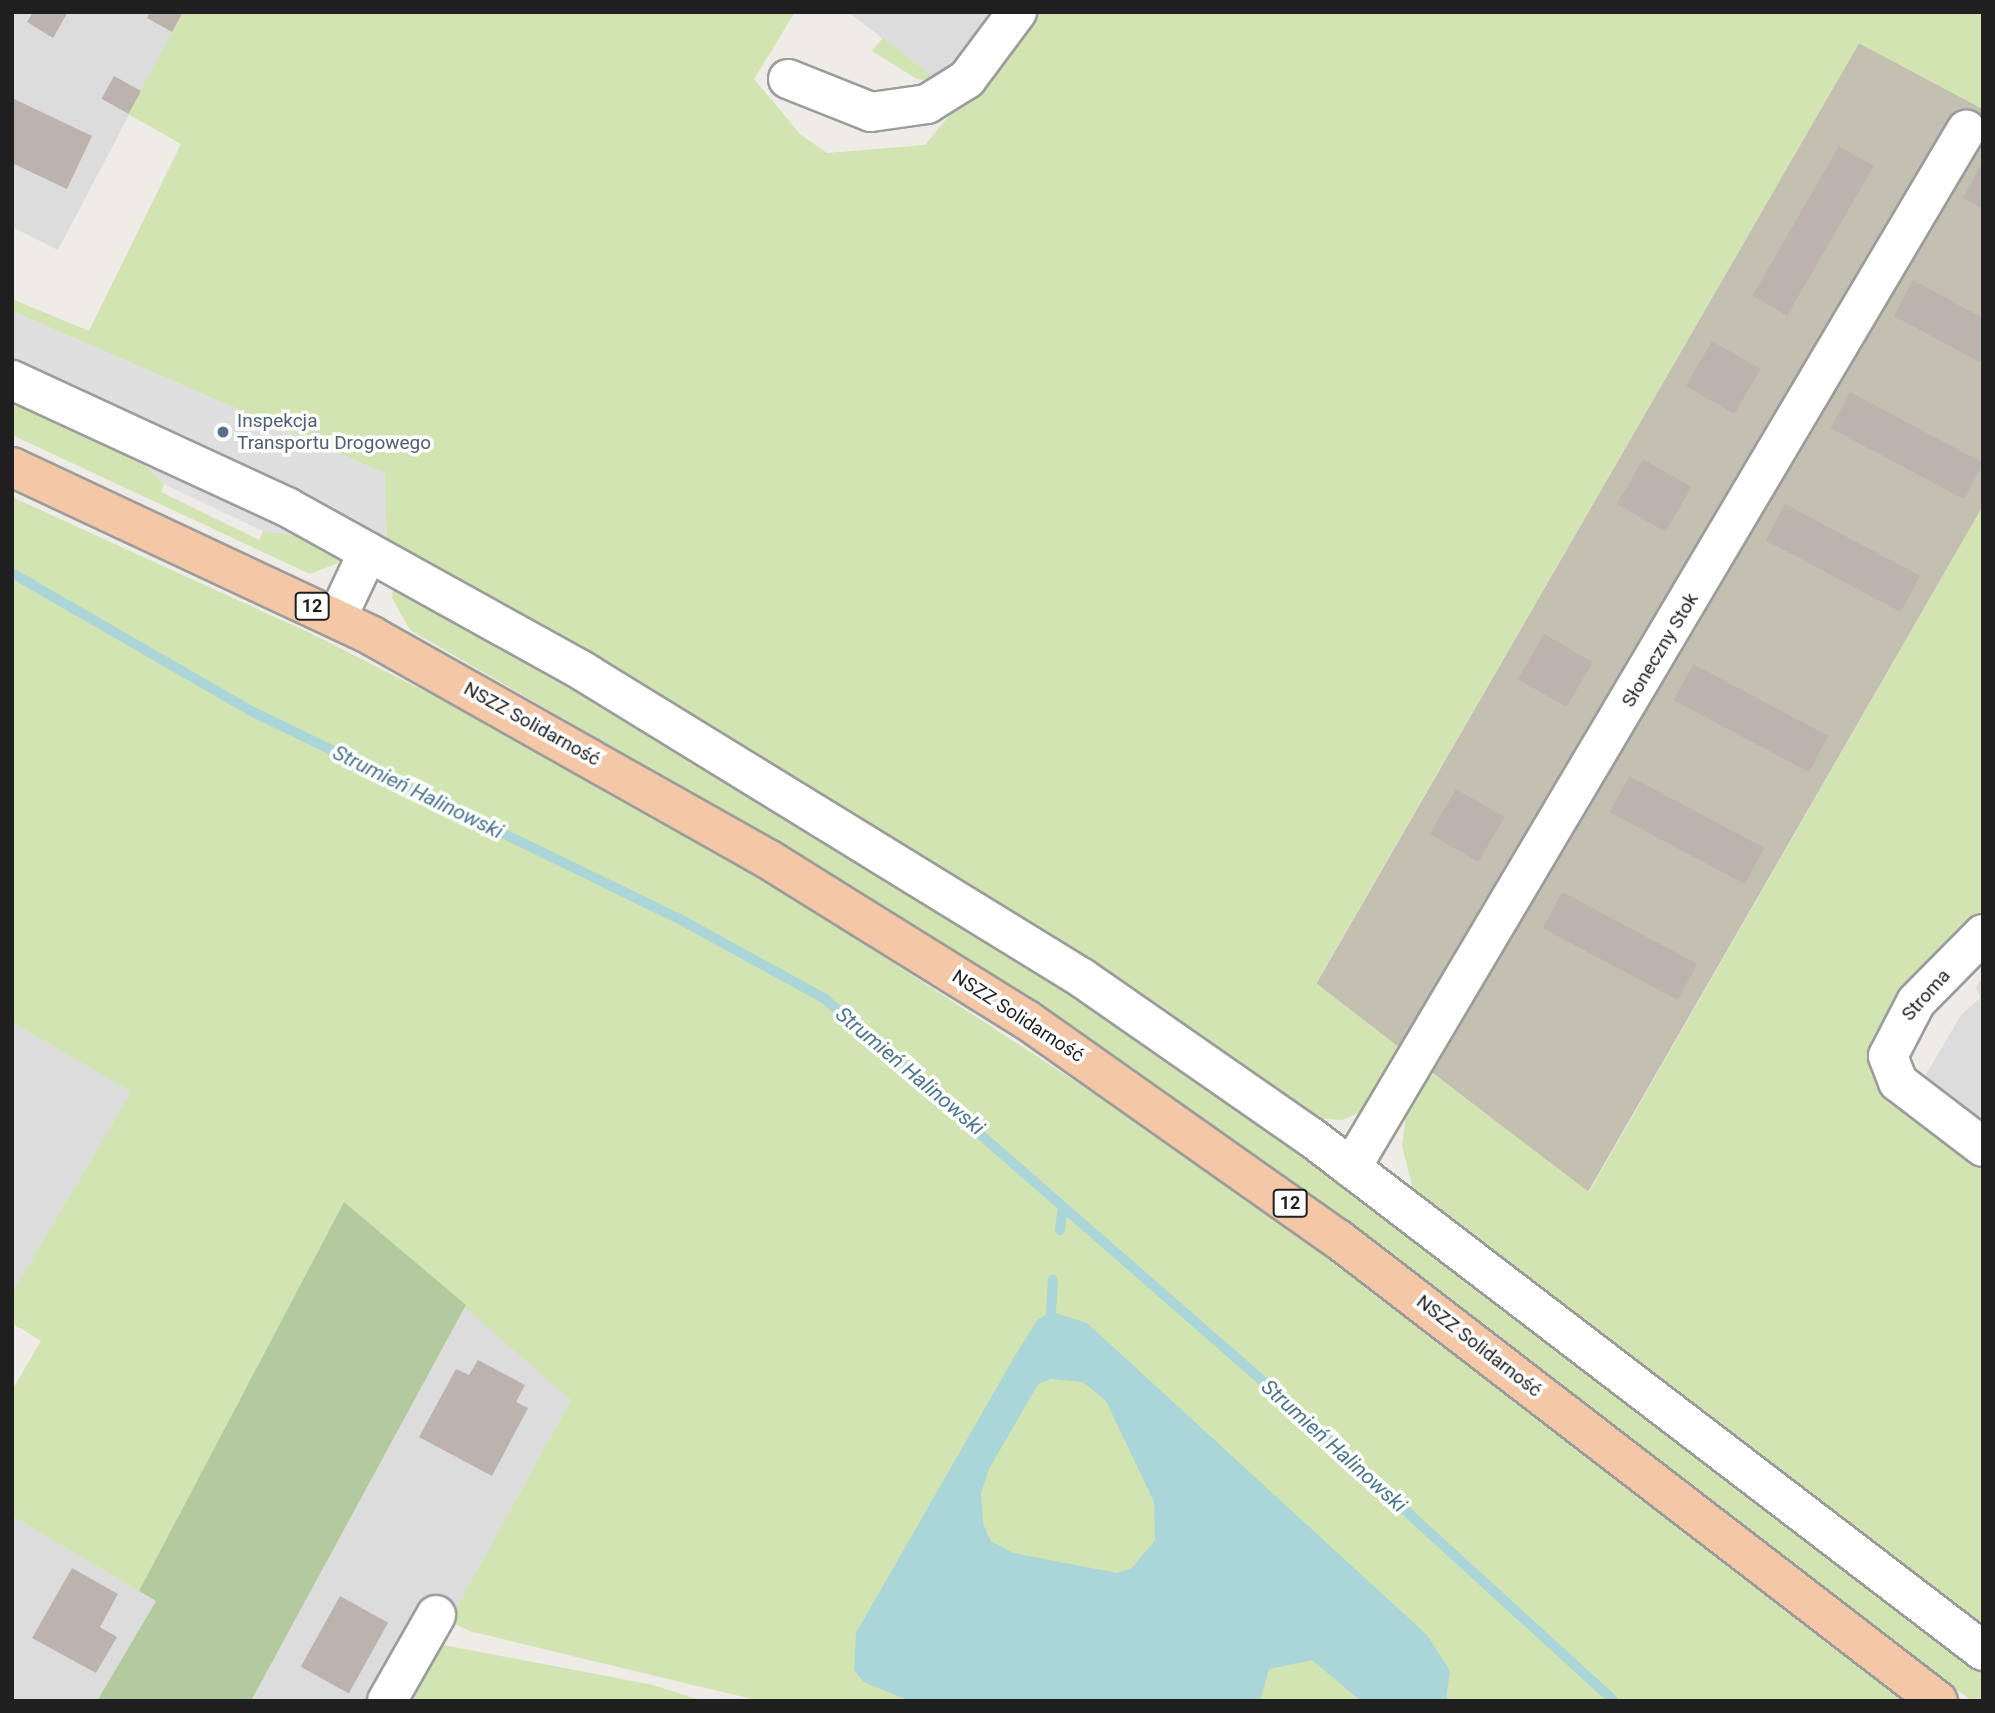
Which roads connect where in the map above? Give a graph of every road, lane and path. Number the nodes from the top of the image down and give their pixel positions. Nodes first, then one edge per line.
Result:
1 (1017, 12) edge
2 (788, 79) dead end
3 (1966, 130) dead end
4 (12, 380) edge
5 (12, 467) edge
6 (368, 552) junction
7 (337, 618) junction
8 (1983, 934) edge
9 (1983, 1147) edge
10 (1351, 1168) junction
11 (436, 1615) dead end
12 (1983, 1651) edge
13 (387, 1701) edge
14 (1938, 1701) edge

1 - 2 street
3 - 10 street, Słoneczny Stok
4 - 6 street
5 - 7 main road, NSZZ Solidarność / 12
6 - 7 street
6 - 10 street
7 - 14 main road, NSZZ Solidarność / 12
8 - 9 street, Stroma
10 - 12 street
11 - 13 street

